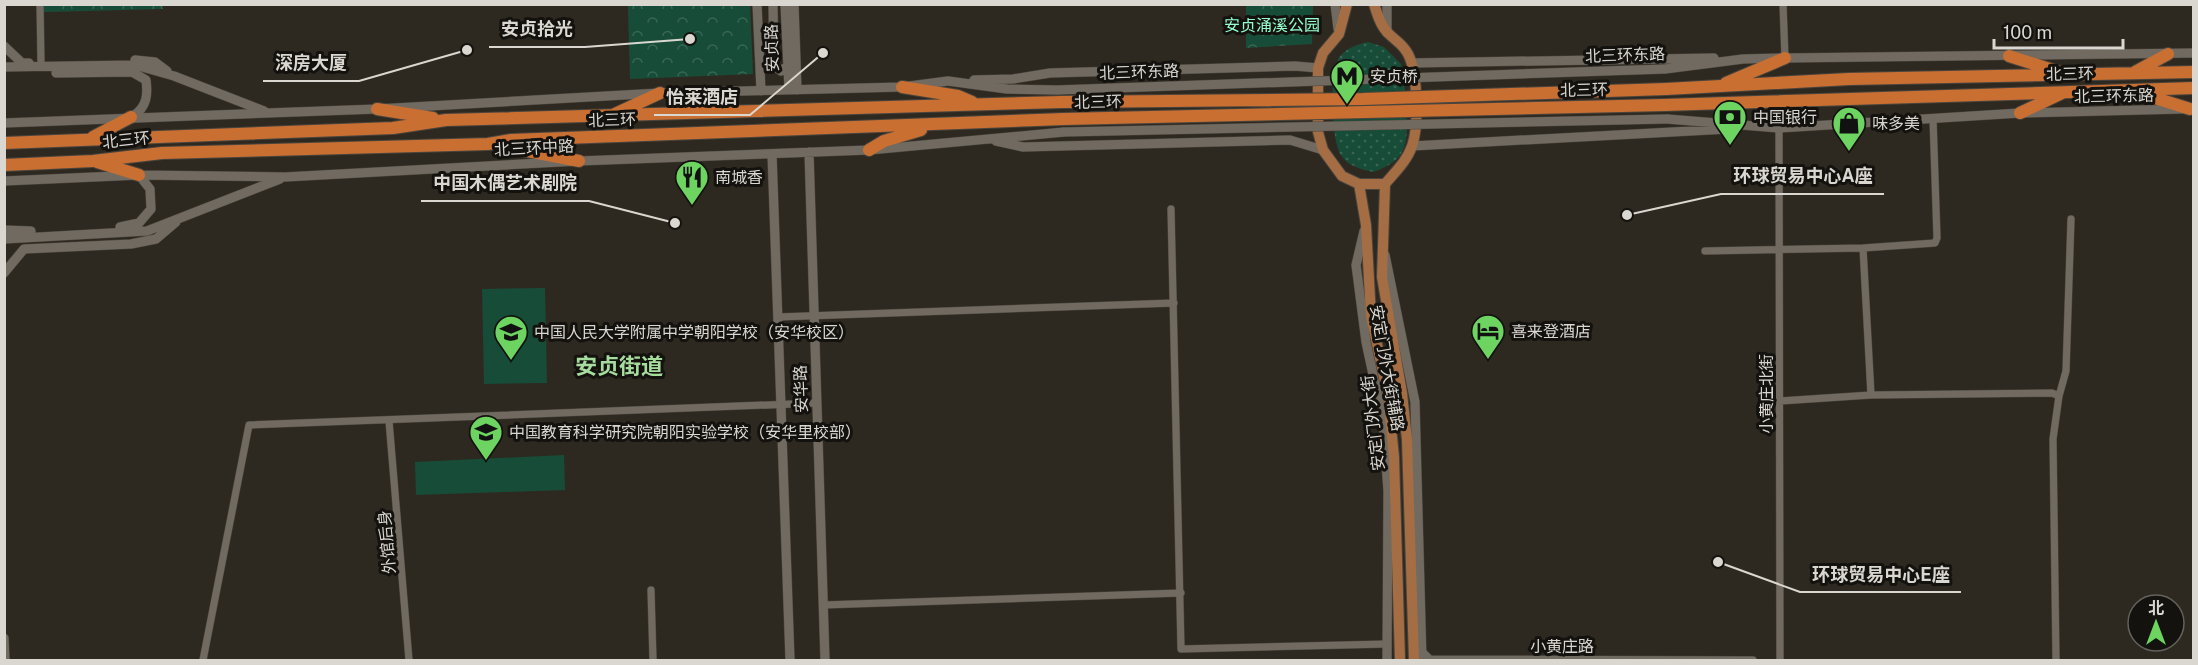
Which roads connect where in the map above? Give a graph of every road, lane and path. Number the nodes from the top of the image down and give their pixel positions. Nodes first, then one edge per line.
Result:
1 (40, 4) edge
2 (757, 4) edge
3 (773, 4) edge
4 (786, 4) edge
5 (794, 4) edge
6 (1335, 4) edge
7 (1347, 4) edge
8 (1387, 4) edge
9 (1783, 4) edge
10 (1376, 10) edge
11 (758, 22) junction
12 (1387, 33) junction
13 (1339, 34) junction
14 (4, 46) edge
15 (773, 49) junction
16 (2193, 53) edge
17 (2168, 54) junction
18 (2009, 56) junction
19 (1785, 58) junction
20 (1743, 59) junction
21 (41, 63) junction
22 (1412, 63) junction
23 (788, 66) junction
24 (4, 67) edge
25 (1318, 68) junction
26 (2193, 72) edge
27 (2132, 74) junction
28 (4, 75) edge
29 (2068, 75) junction
30 (174, 76) junction
31 (948, 81) junction
32 (902, 87) junction
33 (1715, 88) junction
34 (2193, 88) edge
35 (793, 90) junction
36 (2068, 90) junction
37 (2129, 90) junction
38 (760, 91) junction
39 (660, 93) junction
40 (976, 104) junction
41 (377, 109) junction
42 (2192, 109) edge
43 (269, 113) junction
44 (2020, 113) junction
45 (131, 117) junction
46 (609, 117) junction
47 (1933, 118) junction
48 (446, 120) junction
49 (4, 123) edge
50 (939, 125) junction
51 (1064, 125) junction
52 (1762, 127) junction
53 (1779, 128) junction
54 (93, 137) junction
55 (984, 139) junction
56 (4, 143) edge
57 (488, 144) junction
58 (1413, 146) junction
59 (869, 150) junction
60 (1323, 150) junction
61 (809, 152) junction
62 (772, 154) junction
63 (93, 161) junction
64 (579, 161) junction
65 (4, 165) edge
66 (139, 175) junction
67 (285, 177) junction
68 (4, 181) edge
69 (1359, 184) junction
70 (1386, 184) junction
71 (1171, 209) dead end
72 (184, 216) junction
73 (2071, 219) dead end
74 (1366, 225) junction
75 (4, 230) edge
76 (4, 239) edge
77 (1383, 246) junction
78 (1863, 248) junction
79 (1780, 249) junction
80 (1705, 250) dead end
81 (4, 273) edge
82 (1174, 303) junction
83 (814, 316) junction
84 (778, 317) junction
85 (1871, 395) junction
86 (2059, 396) junction
87 (1780, 401) junction
88 (817, 403) junction
89 (781, 404) junction
90 (389, 421) junction
91 (651, 590) dead end
92 (1181, 593) junction
93 (823, 605) junction
94 (4, 638) edge
95 (1413, 642) junction
96 (1387, 644) junction
97 (1400, 644) junction
98 (1422, 655) edge
99 (5, 660) edge
100 (203, 660) edge
101 (409, 660) edge
102 (653, 660) edge
103 (790, 660) edge
104 (825, 660) edge
105 (1388, 660) edge
106 (1400, 660) edge
107 (1414, 660) edge
108 (1753, 660) edge
109 (1780, 660) edge
110 (2056, 660) edge

1 - 21 street
2 - 11 street, 安贞路
3 - 15 street, 安贞路
4 - 23 street, 安贞路
5 - 35 street, 安贞路
6 - 13 street
7 - 13 main road
8 - 12 street
9 - 19 street
10 - 12 main road
11 - 15 street
11 - 38 street, 安贞路
12 - 22 main road
13 - 25 main road
14 - 21 street
15 - 23 street, 安贞路
16 - 17 street, 北三环东路
17 - 18 street, 北三环东路
17 - 27 highway
18 - 19 street, 北三环东路
18 - 29 highway
19 - 20 street, 北三环东路
19 - 33 highway
20 - 22 street
20 - 31 street, 北三环东路, bridge
21 - 30 street
22 - 58 main road
23 - 35 street, 安贞路
24 - 30 street
25 - 31 street
25 - 60 main road
26 - 27 highway, 北三环
27 - 29 highway, 北三环
28 - 45 street
29 - 33 highway, 北三环
30 - 43 street
31 - 32 street
32 - 35 street
32 - 40 highway
33 - 40 highway, 北三环, bridge
34 - 37 highway, 北三环
35 - 38 street
36 - 37 highway, 北三环
36 - 44 highway
36 - 51 highway, 北三环, bridge
37 - 42 highway
38 - 39 street
39 - 41 street
39 - 46 highway
40 - 46 highway, 北三环
41 - 43 street
41 - 48 highway
42 - 44 street, 北三环东路
43 - 45 street
44 - 47 street, 北三环东路
45 - 49 street
45 - 54 highway
46 - 48 highway, 北三环
47 - 53 street, 北三环东路
47 - 78 street
48 - 54 highway, 北三环
50 - 51 highway, 北三环
50 - 57 highway, 北三环
50 - 59 highway
51 - 52 street, 北三环东路, bridge
51 - 55 street, 北三环中路
52 - 53 street, 北三环东路
52 - 58 street
53 - 79 street, 小黄庄北街
54 - 56 highway, 北三环
55 - 59 street, 北三环中路
55 - 60 street
57 - 63 highway, 北三环
57 - 64 highway
58 - 70 main road
59 - 61 street, 北三环中路
60 - 69 main road
61 - 62 street, 北三环中路
61 - 83 street, 安华路
62 - 64 street, 北三环中路
62 - 84 street, 安华路
63 - 65 highway, 北三环
63 - 66 highway
64 - 67 street, 北三环中路
66 - 67 street, 北三环中路
66 - 68 street, 北三环中路
66 - 75 street
67 - 72 street
69 - 70 main road
69 - 74 main road, 安定门外大街
70 - 77 main road, 安定门外大街
71 - 82 street
72 - 76 street
72 - 81 street
73 - 86 street
74 - 96 street, 安定门外大街辅路
74 - 97 main road, 安定门外大街
77 - 95 main road, 安定门外大街
77 - 98 street, 安定门外大街辅路
78 - 79 street
78 - 85 street
79 - 80 street
79 - 87 street, 小黄庄北街
82 - 83 street
82 - 92 street
83 - 84 street
83 - 88 street, 安华路
84 - 89 street, 安华路
85 - 86 street
85 - 87 street
86 - 110 street
87 - 109 street, 小黄庄北街
88 - 89 street
88 - 93 street, 安华路
89 - 90 street
89 - 103 street, 安华路
90 - 100 street
90 - 101 street, 外馆后身
91 - 102 street
92 - 93 street
92 - 96 street
93 - 104 street, 安华路
94 - 99 street
95 - 98 street, 小黄庄路
95 - 107 main road, 安定门外大街
96 - 97 street
96 - 105 street, 安定门外大街辅路
97 - 106 main road, 安定门外大街
98 - 108 street, 小黄庄路

